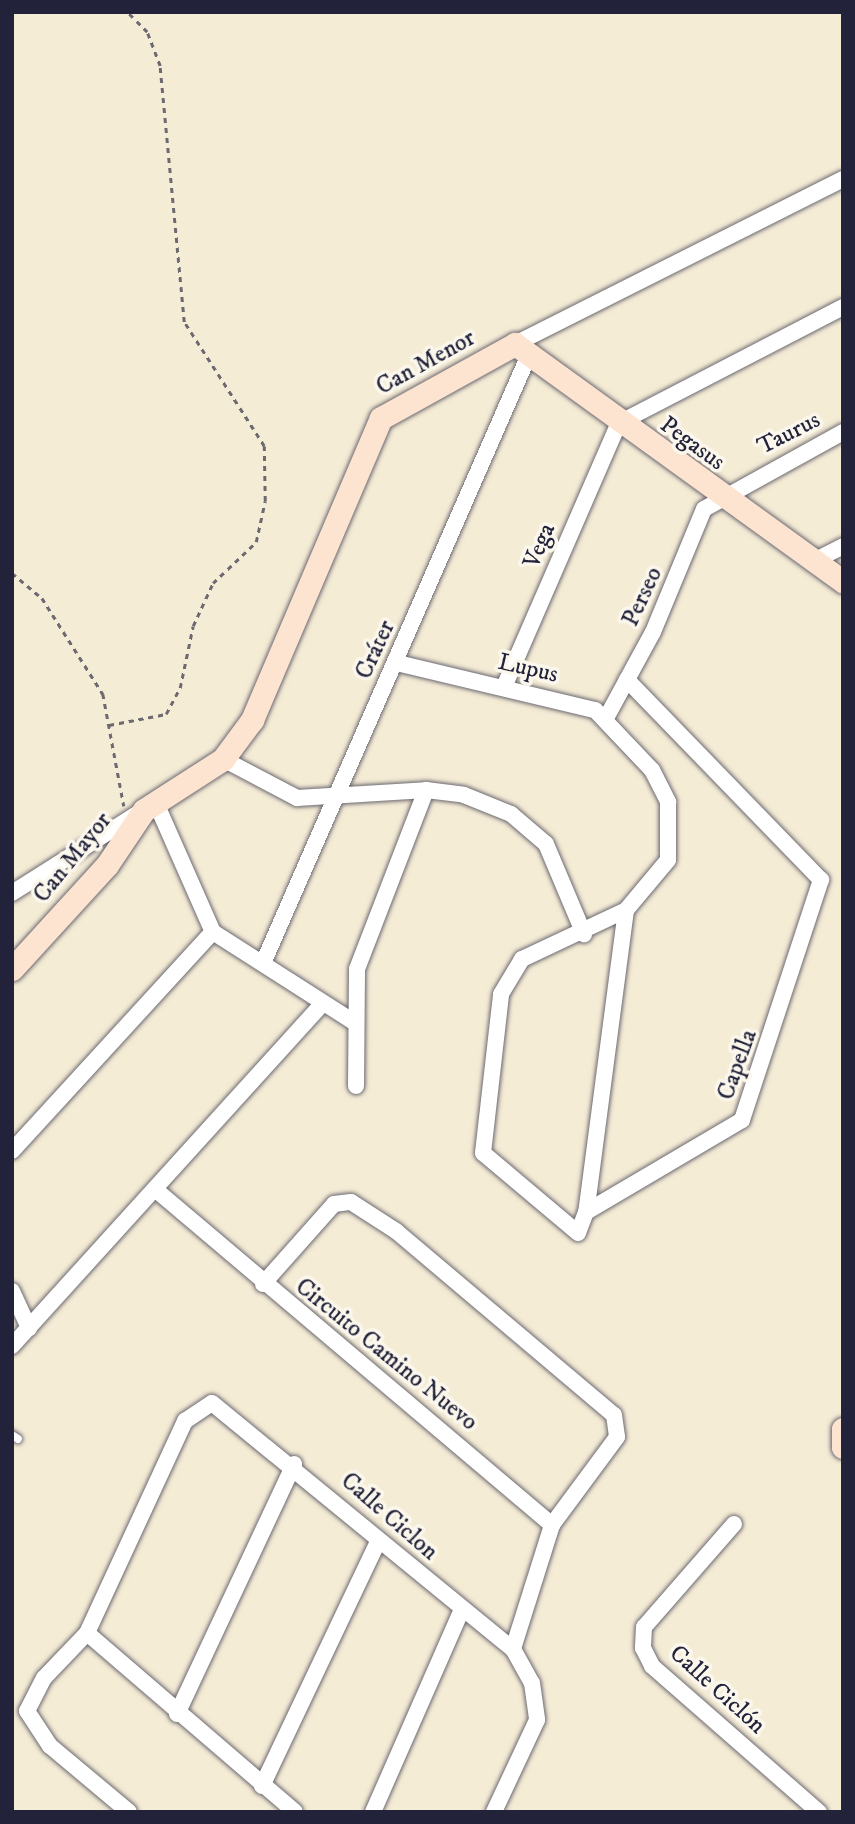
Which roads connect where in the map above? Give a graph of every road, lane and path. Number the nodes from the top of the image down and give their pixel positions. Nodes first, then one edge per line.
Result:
1 (127, 12) edge
2 (843, 179) edge
3 (843, 307) edge
4 (521, 351) junction
5 (619, 423) junction
6 (843, 432) edge
7 (719, 496) junction
8 (843, 547) edge
9 (814, 561) junction
10 (12, 573) edge
11 (843, 581) edge
12 (397, 663) junction
13 (627, 680) junction
14 (504, 687) junction
15 (605, 720) junction
16 (109, 725) junction
17 (223, 758) junction
18 (426, 790) junction
19 (335, 796) junction
20 (142, 811) junction
21 (12, 892) edge
22 (626, 910) junction
23 (213, 932) junction
24 (584, 934) junction
25 (264, 961) junction
26 (12, 969) edge
27 (322, 1004) junction
28 (354, 1022) junction
29 (356, 1086) dead end
30 (12, 1151) edge
31 (156, 1190) junction
32 (586, 1212) junction
33 (264, 1284) junction
34 (12, 1291) edge
35 (29, 1328) junction
36 (12, 1346) edge
37 (843, 1429) edge
38 (843, 1447) edge
39 (293, 1464) junction
40 (734, 1524) dead end
41 (552, 1525) junction
42 (379, 1540) junction
43 (462, 1609) junction
44 (86, 1633) junction
45 (513, 1649) junction
46 (177, 1714) junction
47 (262, 1786) junction
48 (129, 1812) edge
49 (295, 1812) edge
50 (373, 1812) edge
51 (494, 1812) edge
52 (819, 1812) edge

1 - 16 path
2 - 4 street, Can Menor
3 - 5 street
4 - 5 street, Pegasus
4 - 12 street, Cráter
4 - 17 street, Can Menor
5 - 7 street, Pegasus
5 - 14 street, Vega
6 - 7 street, Taurus
7 - 9 street, Pegasus
7 - 13 street, Perseo
8 - 9 street
9 - 11 street, Pegasus
10 - 16 path
12 - 14 street, Lupus
12 - 19 street, Cráter
13 - 15 street, Perseo
13 - 32 street, Capella
14 - 15 street, Lupus
15 - 22 street, Lupus
16 - 20 path
17 - 19 street
17 - 20 street, Can Menor
18 - 19 street
18 - 24 street
18 - 28 street
19 - 25 street, Cráter
20 - 21 street
20 - 23 street
20 - 26 street, Can Mayor
22 - 24 street, Lupus
22 - 32 street
23 - 25 street
23 - 30 street
24 - 32 street, Capella
25 - 27 street
27 - 28 street
27 - 31 street
28 - 29 street
31 - 33 street
31 - 35 street
33 - 41 street, Circuito Camino Nuevo
33 - 41 street, Circuito Camino Nuevo
34 - 35 street
35 - 36 street
37 - 38 street
39 - 42 street, Calle Ciclon
39 - 44 street, Calle Ciclon
39 - 46 street
40 - 52 street, Calle Ciclón
41 - 45 street
42 - 43 street, Calle Ciclon
42 - 47 street
43 - 45 street, Calle Ciclon
43 - 50 street
44 - 46 street
44 - 48 street
45 - 51 street, Calle Ciclon
46 - 47 street
47 - 49 street

